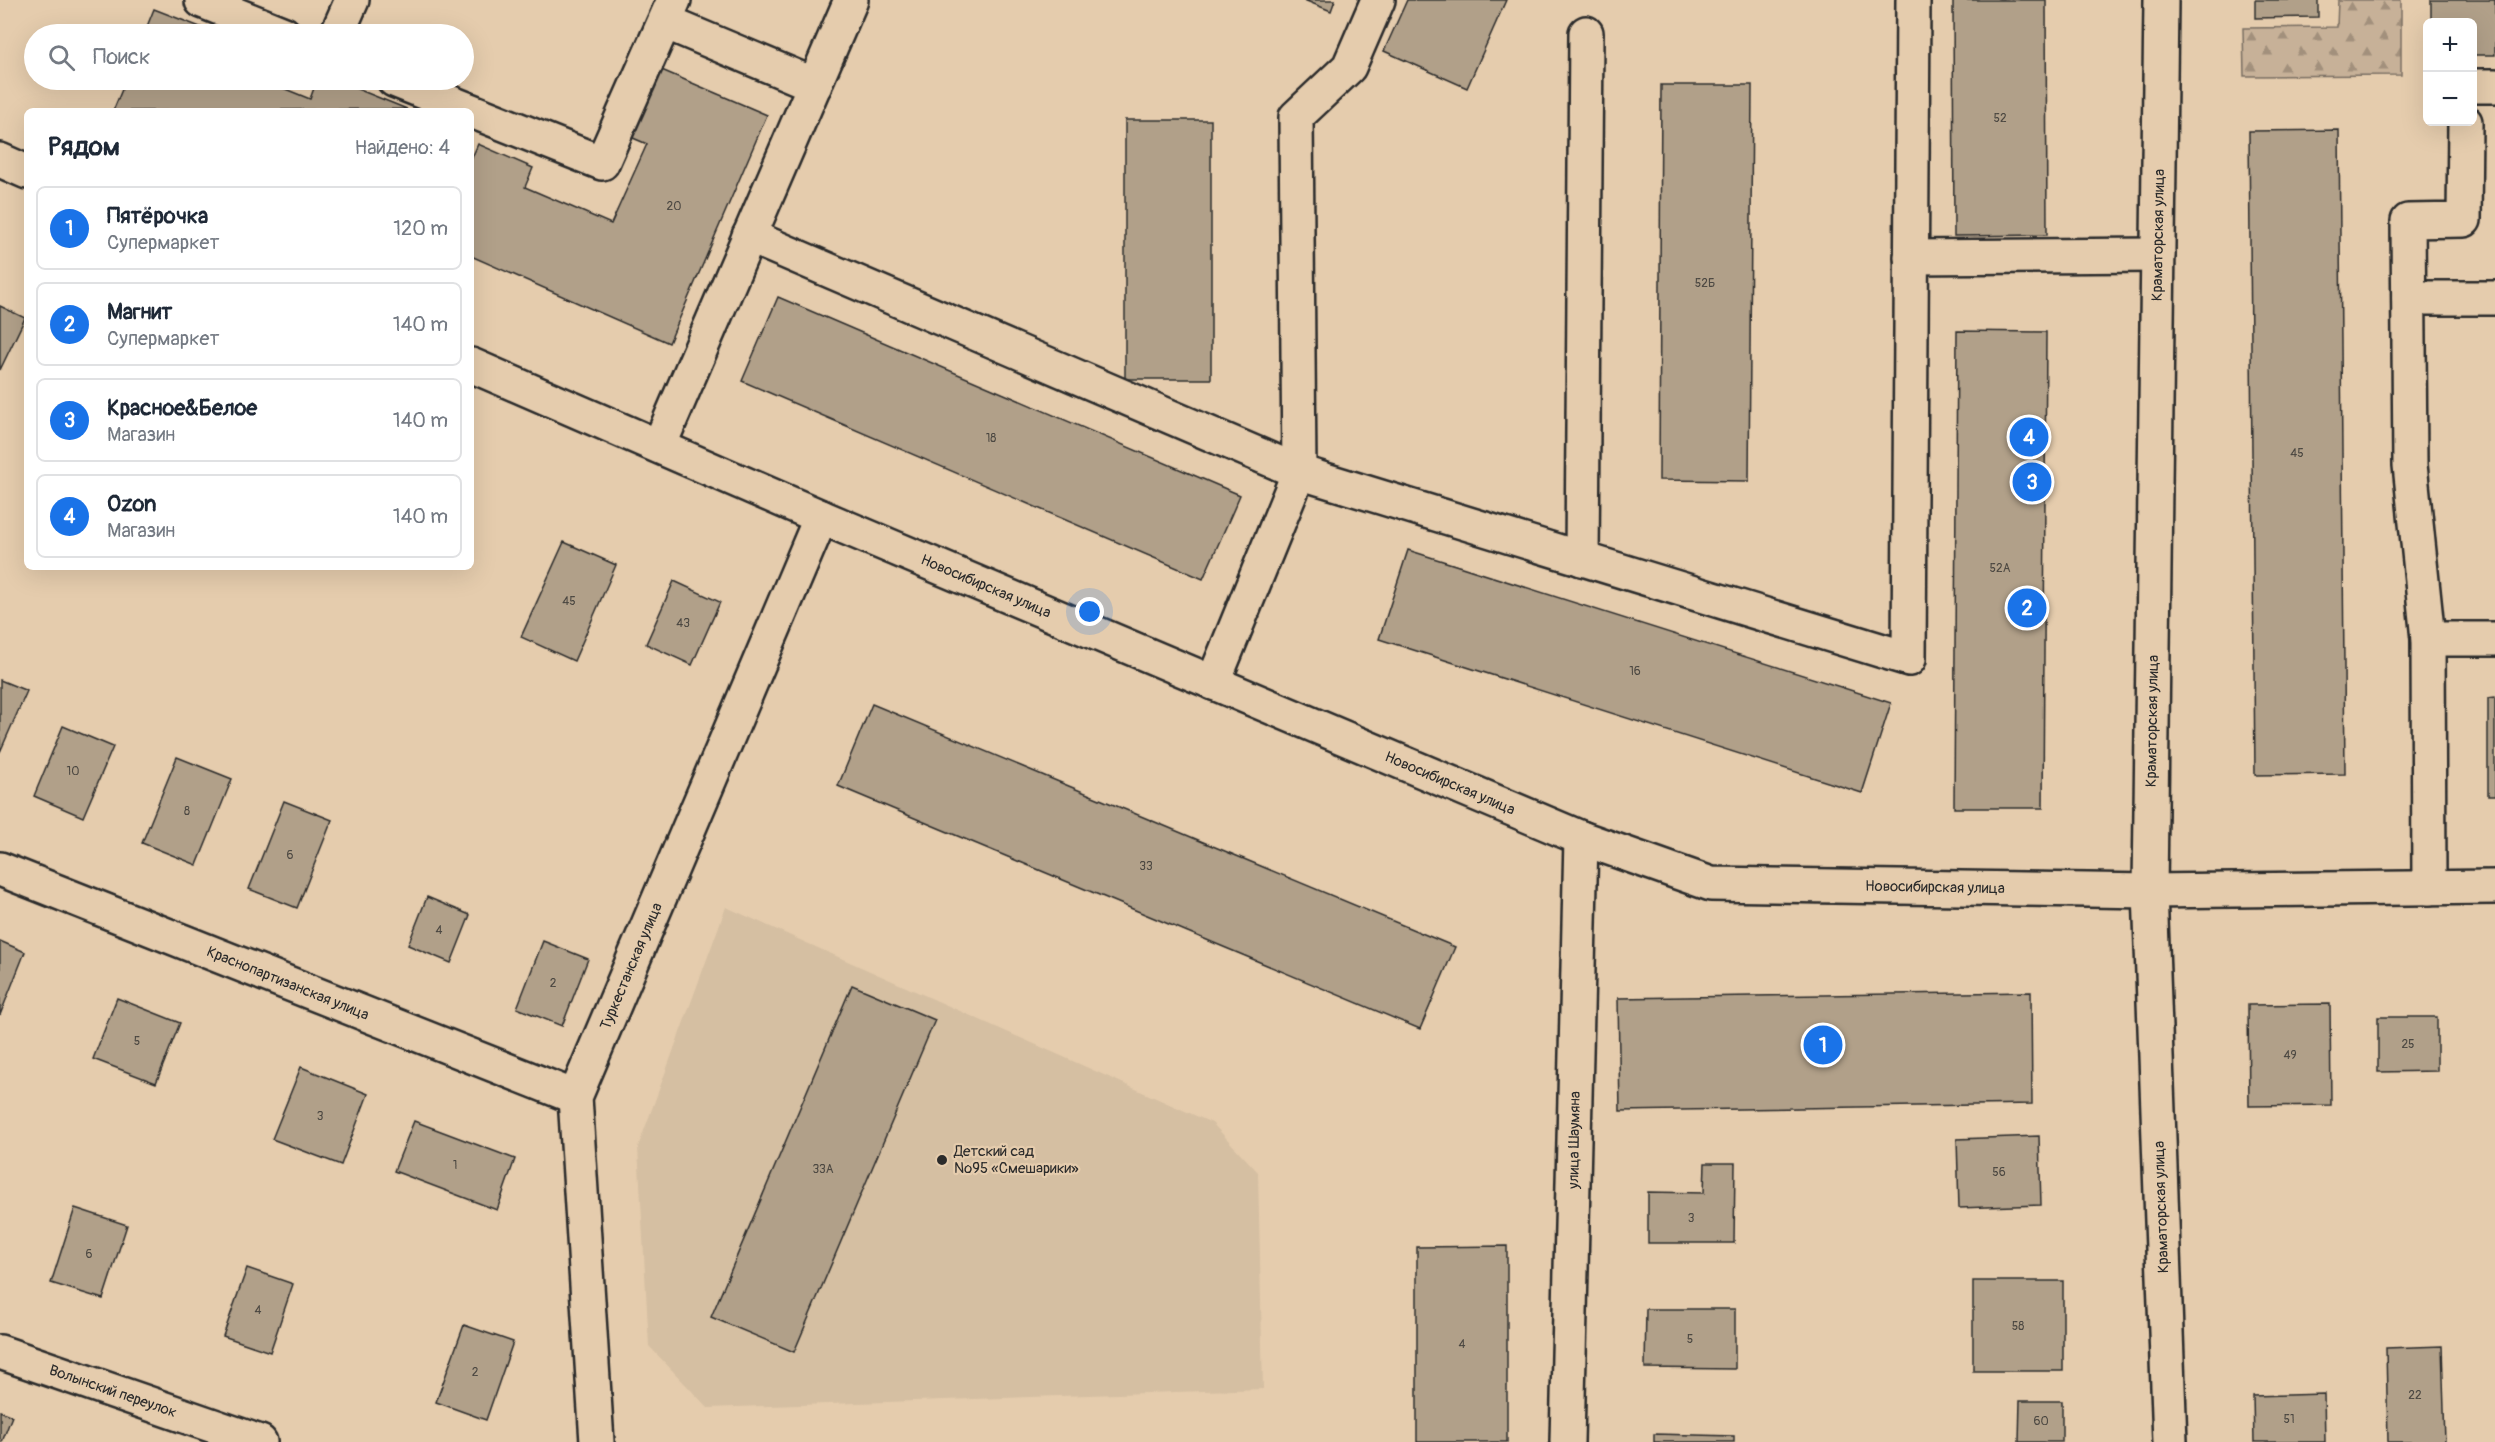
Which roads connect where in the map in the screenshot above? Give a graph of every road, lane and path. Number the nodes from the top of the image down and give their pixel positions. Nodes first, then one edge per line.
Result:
1 (352, 0) edge
2 (851, 0) edge
3 (1378, 0) edge
4 (1913, 0) edge
5 (2161, 0) edge
6 (202, 1) edge
7 (669, 11) edge
8 (259, 24) edge
9 (341, 24) edge
10 (1586, 33) dead end
11 (815, 85) junction
12 (2477, 86) edge
13 (2495, 86) edge
14 (416, 90) edge
15 (456, 108) edge
16 (474, 115) edge
17 (2465, 126) edge
18 (0, 160) edge
19 (24, 171) edge
20 (749, 236) junction
21 (2158, 255) junction
22 (1911, 257) junction
23 (2409, 298) junction
24 (2495, 298) edge
25 (474, 366) edge
26 (659, 446) junction
27 (1299, 472) junction
28 (821, 517) junction
29 (1582, 559) junction
30 (2428, 639) junction
31 (2495, 639) edge
32 (1213, 683) junction
33 (1581, 838) junction
34 (0, 869) edge
35 (2495, 887) edge
36 (2429, 888) junction
37 (2150, 891) junction
38 (575, 1097) junction
39 (0, 1352) edge
40 (260, 1442) edge
41 (597, 1442) edge
42 (1567, 1442) edge
43 (2170, 1442) edge

1 - 9 main road
2 - 11 main road
3 - 27 main road
4 - 22 main road
5 - 21 main road, Краматорская улица
6 - 8 main road
7 - 11 main road
7 - 16 main road
10 - 29 main road
11 - 20 main road
12 - 13 main road
14 - 15 main road
17 - 23 main road
18 - 19 main road
20 - 26 main road
20 - 27 main road
21 - 22 main road
21 - 37 main road, Краматорская улица
22 - 29 main road
23 - 24 main road
23 - 30 main road
25 - 26 main road, Новосибирская улица
26 - 28 main road, Новосибирская улица
27 - 29 main road
27 - 32 main road
28 - 32 main road, Новосибирская улица
28 - 38 main road, Туркестанская улица
30 - 31 main road
30 - 36 main road
32 - 33 main road, Новосибирская улица
33 - 37 main road, Новосибирская улица
33 - 42 main road, улица Шаумяна
34 - 38 main road, Краснопартизанская улица
35 - 36 main road, Новосибирская улица
36 - 37 main road, Новосибирская улица
37 - 43 main road, Краматорская улица
38 - 41 main road, Туркестанская улица
39 - 40 main road, Волынский переулок

